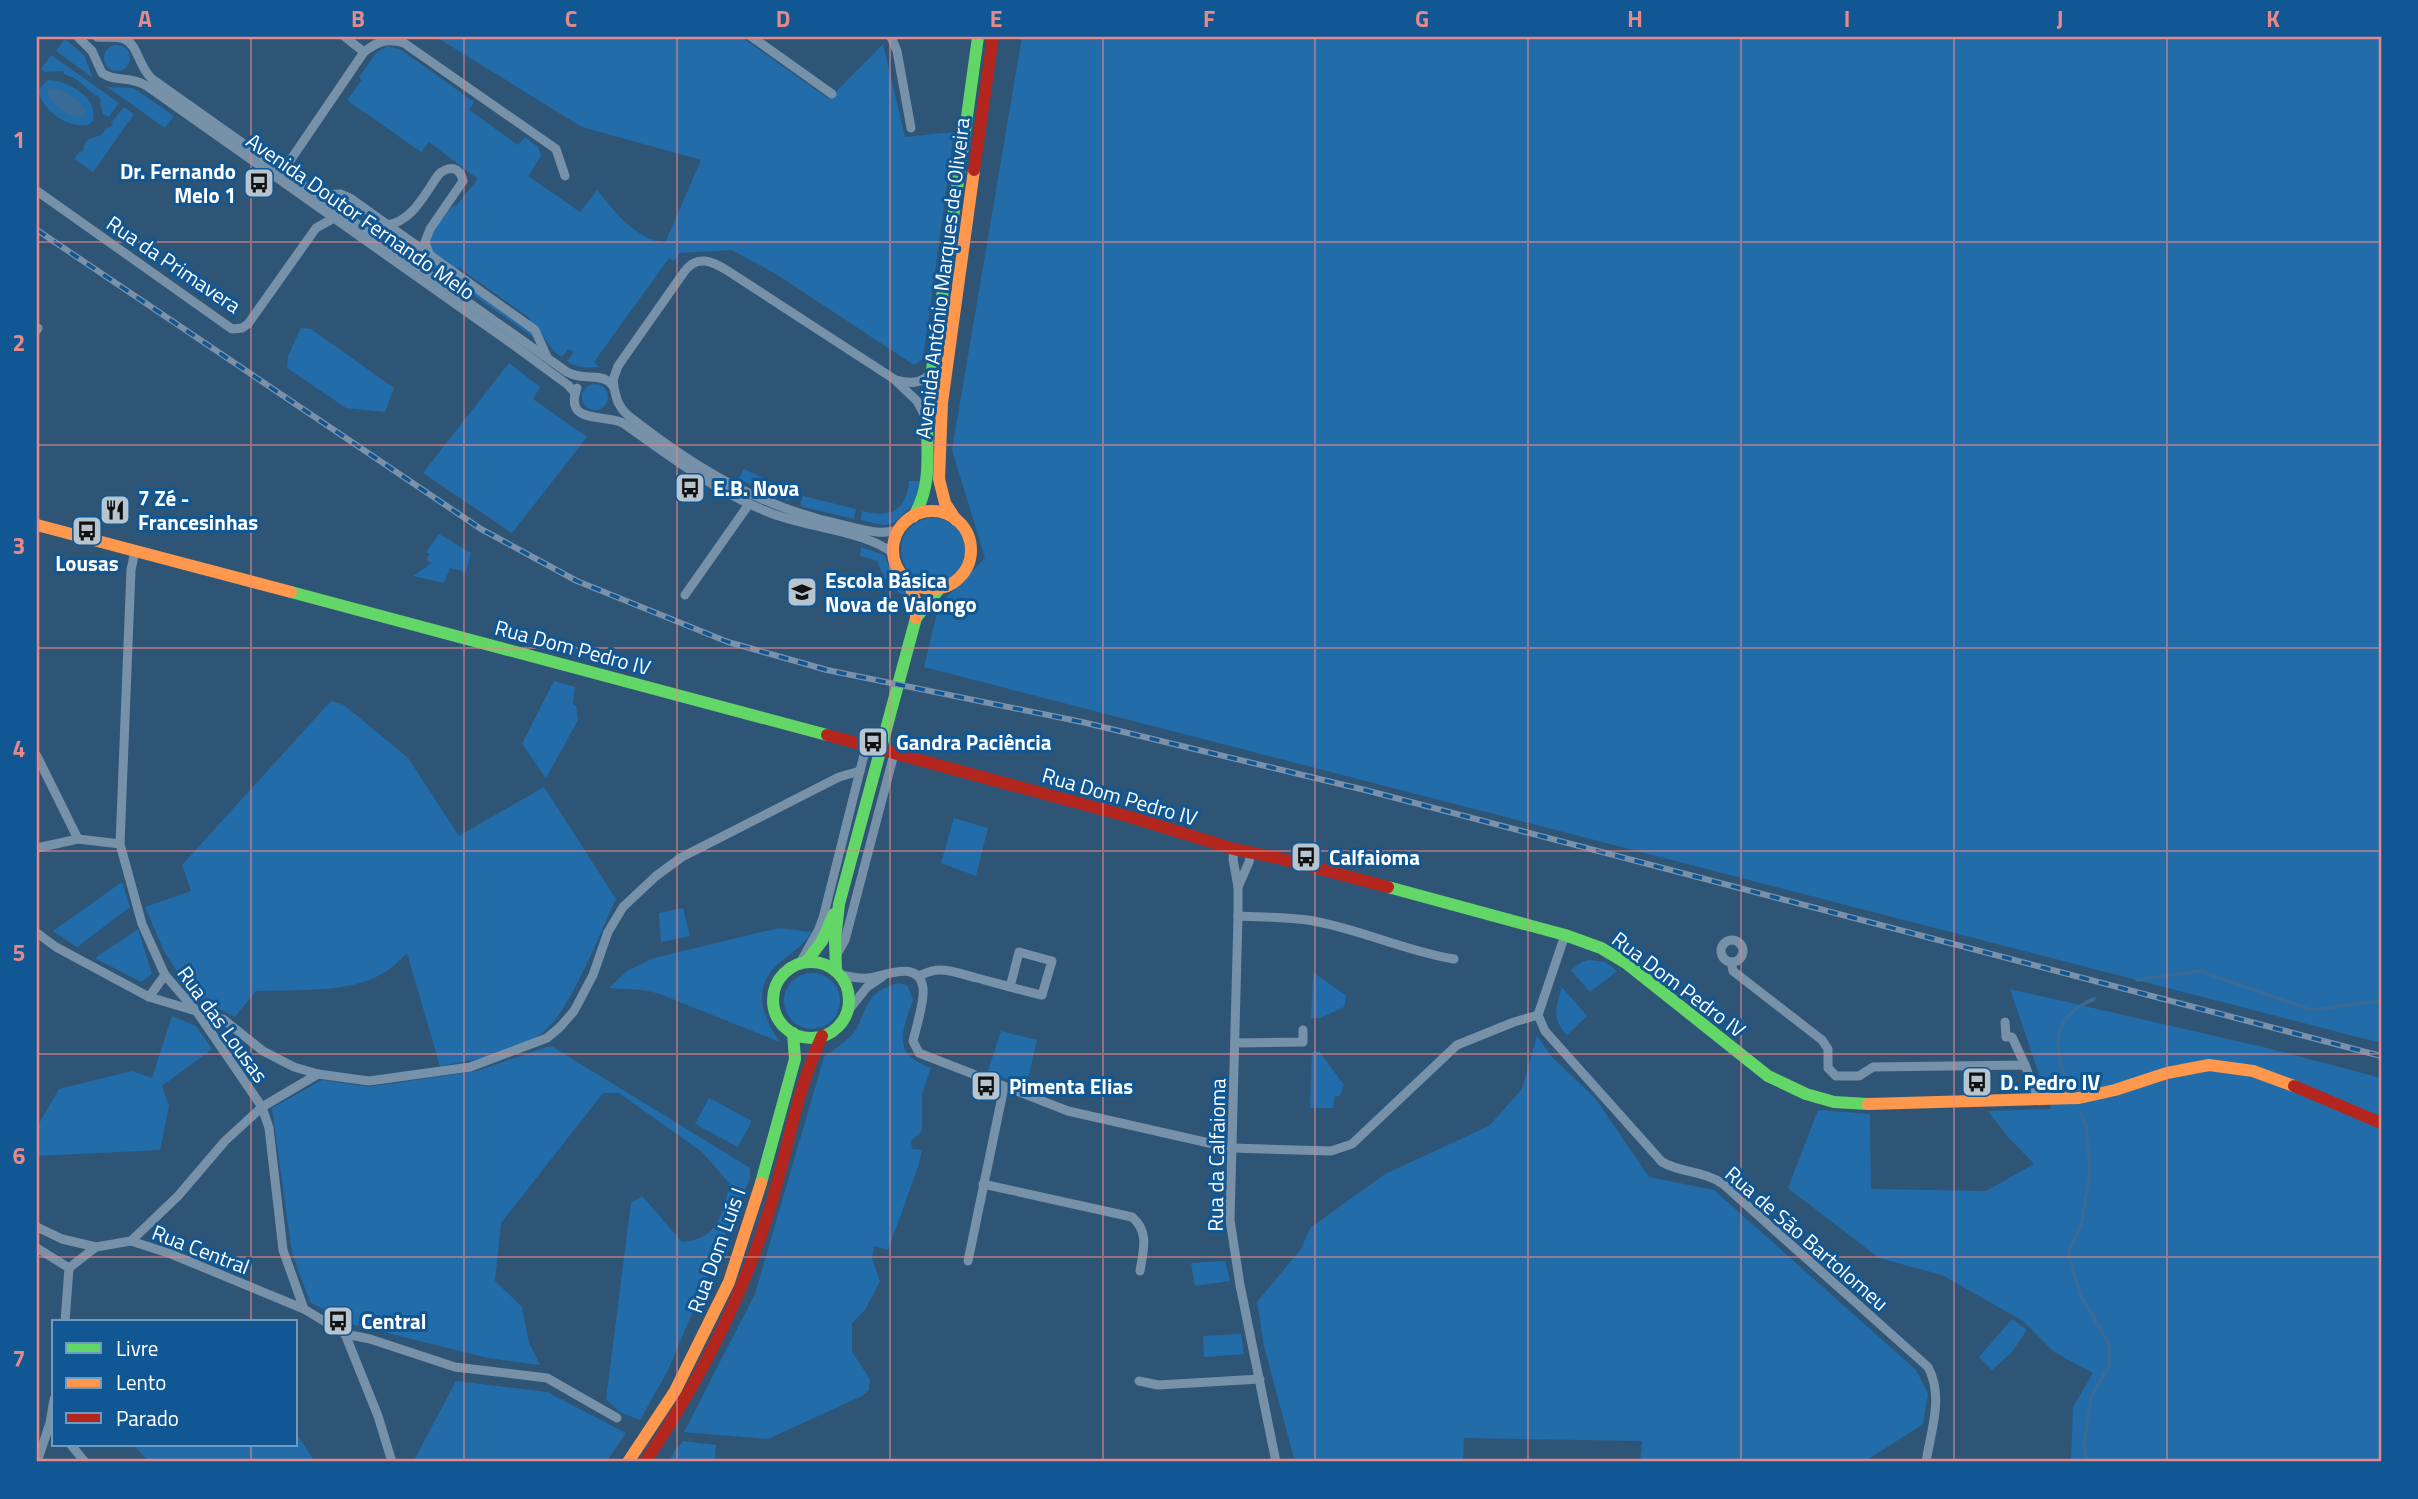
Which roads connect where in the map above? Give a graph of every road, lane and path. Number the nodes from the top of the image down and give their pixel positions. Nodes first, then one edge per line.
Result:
1 (78, 37) edge
2 (97, 37) edge
3 (115, 37) edge
4 (345, 37) edge
5 (752, 37) edge
6 (891, 37) edge
7 (978, 37) edge
8 (993, 37) edge
9 (134, 42) edge
10 (364, 52) junction
11 (138, 59) junction
12 (96, 61) junction
13 (121, 79) junction
14 (832, 94) dead end
15 (911, 128) dead end
16 (283, 171) junction
17 (565, 176) dead end
18 (37, 191) edge
19 (316, 195) junction
20 (334, 218) junction
21 (387, 225) junction
22 (432, 257) junction
23 (548, 358) junction
24 (618, 366) junction
25 (592, 377) junction
26 (894, 379) junction
27 (926, 383) junction
28 (614, 388) junction
29 (575, 393) junction
30 (943, 394) junction
31 (616, 399) junction
32 (600, 418) junction
33 (927, 419) junction
34 (749, 504) junction
35 (914, 517) junction
36 (957, 520) junction
37 (37, 525) edge
38 (900, 529) junction
39 (135, 551) junction
40 (894, 554) junction
41 (907, 579) junction
42 (940, 588) junction
43 (685, 595) dead end
44 (916, 618) junction
45 (866, 747) junction
46 (894, 754) junction
47 (37, 756) edge
48 (860, 771) junction
49 (78, 839) junction
50 (120, 844) junction
51 (37, 848) edge
52 (1234, 849) junction
53 (1251, 852) junction
54 (1238, 887) junction
55 (839, 904) junction
56 (1238, 916) junction
57 (37, 933) edge
58 (1565, 935) junction
59 (1454, 958) dead end
60 (804, 962) junction
61 (1731, 962) dead end
62 (837, 968) junction
63 (165, 975) junction
64 (883, 976) junction
65 (919, 976) junction
66 (1010, 987) junction
67 (149, 996) junction
68 (848, 1011) junction
69 (197, 1012) junction
70 (1538, 1015) junction
71 (2005, 1022) dead end
72 (1303, 1030) dead end
73 (793, 1034) junction
74 (822, 1036) junction
75 (1235, 1043) junction
76 (2025, 1065) junction
77 (318, 1074) junction
78 (1004, 1087) junction
79 (2039, 1101) junction
80 (262, 1107) junction
81 (2381, 1123) edge
82 (1231, 1148) junction
83 (983, 1184) junction
84 (37, 1227) edge
85 (131, 1241) junction
86 (96, 1247) junction
87 (37, 1248) edge
88 (968, 1261) dead end
89 (69, 1268) junction
90 (1140, 1271) dead end
91 (304, 1309) junction
92 (65, 1320) edge
93 (345, 1334) junction
94 (1260, 1379) junction
95 (1139, 1381) dead end
96 (617, 1418) dead end
97 (52, 1425) edge
98 (72, 1446) edge
99 (37, 1462) edge
100 (85, 1462) edge
101 (392, 1462) edge
102 (628, 1462) edge
103 (645, 1462) edge
104 (1276, 1462) edge
105 (1926, 1462) edge

1 - 12 street, Avenida Doutor Fernando Melo
2 - 3 street, Avenida Doutor Fernando Melo
3 - 9 street, Avenida Doutor Fernando Melo
3 - 12 street
4 - 10 street
5 - 14 street
6 - 15 street
7 - 27 main road, Avenida António Marques de Oliveira
8 - 30 main road, Avenida António Marques de Oliveira
9 - 11 street, Avenida Doutor Fernando Melo
10 - 16 street
10 - 17 street
11 - 13 street
11 - 16 street, Avenida Doutor Fernando Melo
12 - 13 street, Avenida Doutor Fernando Melo
13 - 20 street, Avenida Doutor Fernando Melo
16 - 19 street, Avenida Doutor Fernando Melo
18 - 20 street, Rua da Primavera
19 - 21 street, Avenida Doutor Fernando Melo
19 - 23 street, Avenida Doutor Fernando Melo
20 - 29 street, Avenida Doutor Fernando Melo
21 - 22 street, Avenida Doutor Fernando Melo
21 - 22 street
22 - 23 street, Avenida Doutor Fernando Melo
23 - 25 street, Avenida Doutor Fernando Melo
24 - 25 street
24 - 26 street
24 - 28 street
25 - 28 street, Avenida Doutor Fernando Melo
25 - 29 street
26 - 27 street
26 - 33 street
27 - 30 street
27 - 33 main road, Avenida António Marques de Oliveira
28 - 31 street
29 - 32 street, Avenida Doutor Fernando Melo
30 - 36 main road, Avenida António Marques de Oliveira
31 - 32 street
31 - 38 street
32 - 34 street, Avenida Doutor Fernando Melo
33 - 35 main road, Avenida António Marques de Oliveira
34 - 40 street, Avenida Doutor Fernando Melo
34 - 43 street
35 - 36 main road
35 - 38 main road
36 - 42 main road
37 - 39 main road, Rua Dom Pedro IV
38 - 40 main road
39 - 45 main road, Rua Dom Pedro IV
39 - 50 street, Rua das Lousas
40 - 41 main road
41 - 42 main road
41 - 44 main road
42 - 44 main road
44 - 55 main road
45 - 46 main road, Rua Dom Pedro IV
45 - 48 street
46 - 52 main road, Rua Dom Pedro IV
46 - 62 street
47 - 49 street
48 - 60 street
48 - 77 street
49 - 50 street
49 - 51 street
50 - 63 street, Rua das Lousas
52 - 53 main road, Rua Dom Pedro IV
52 - 54 street, Rua da Calfaioma
53 - 54 street, Rua da Calfaioma
53 - 58 main road, Rua Dom Pedro IV
54 - 56 street, Rua da Calfaioma
55 - 60 main road
55 - 62 main road
56 - 59 street
56 - 75 street, Rua da Calfaioma
57 - 67 street
58 - 70 street
58 - 79 main road, Rua Dom Pedro IV
60 - 62 main road
60 - 73 main road
61 - 76 street, Rua Dom Pedro IV
62 - 64 street
62 - 68 main road
63 - 67 street
63 - 69 street, Rua das Lousas
64 - 65 street
64 - 68 street
65 - 66 street
65 - 78 street
66 - 66 street
67 - 69 street
68 - 74 main road, Rua Dom Luís I
69 - 77 street
69 - 80 street, Rua das Lousas
70 - 82 street
70 - 105 street, Rua de São Bartolomeu
71 - 76 street
72 - 75 street
73 - 74 main road
73 - 102 main road, Rua Dom Luís I
74 - 103 main road, Rua Dom Luís I
75 - 82 street, Rua da Calfaioma
76 - 79 street
77 - 80 street
78 - 82 street
78 - 83 street
79 - 81 main road, Rua Dom Pedro IV
80 - 85 street
80 - 91 street, Rua das Lousas
82 - 94 street, Rua da Calfaioma
83 - 88 street
83 - 90 street
84 - 86 street, Rua Central
85 - 86 street, Rua Central
85 - 91 street, Rua Central
86 - 89 street
87 - 89 street
89 - 92 street
91 - 93 street, Rua Central
93 - 96 street, Rua Central
93 - 101 street
94 - 95 street
94 - 104 street, Rua da Calfaioma
97 - 99 street
98 - 100 street

